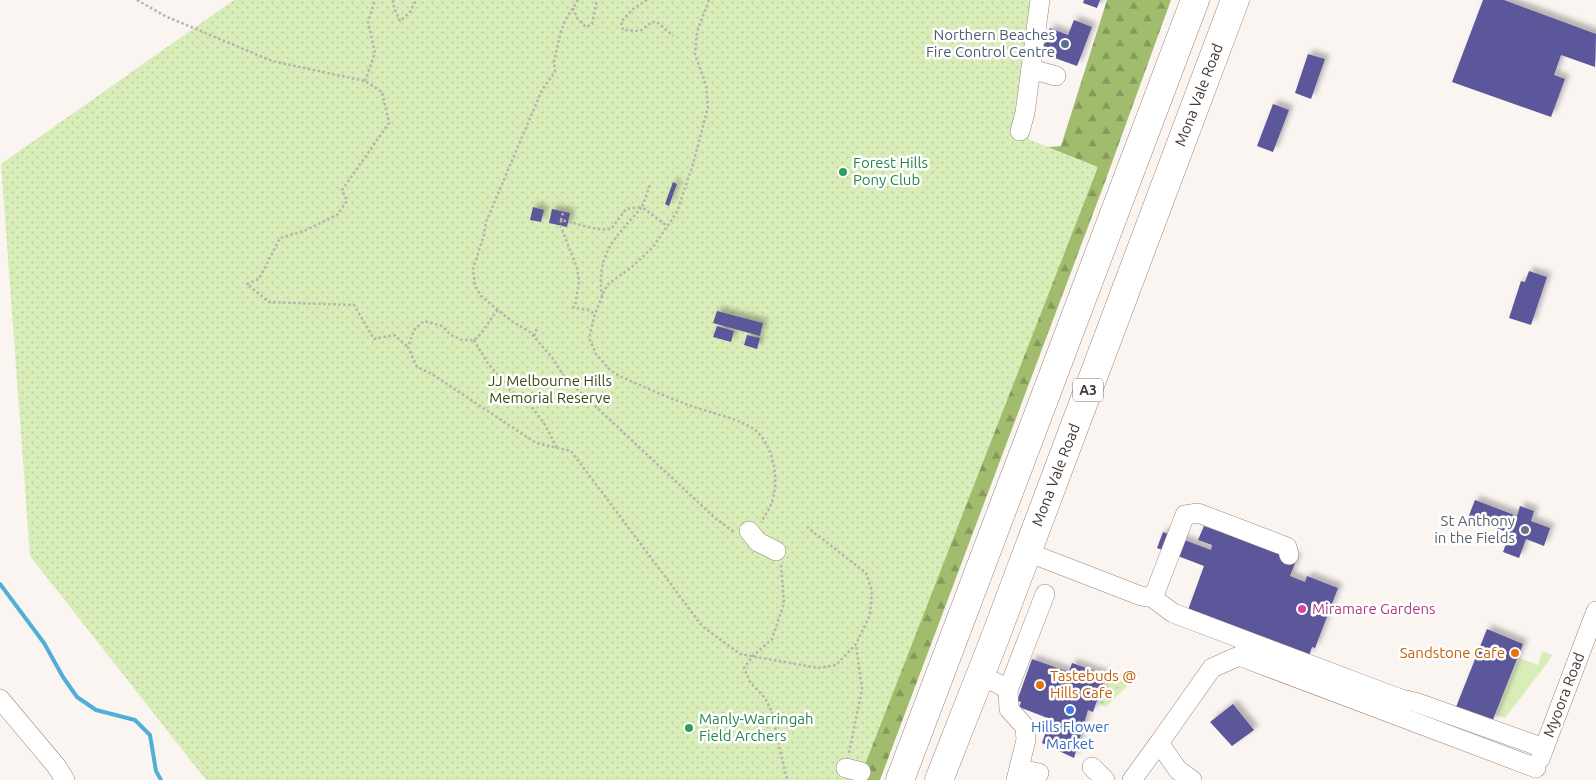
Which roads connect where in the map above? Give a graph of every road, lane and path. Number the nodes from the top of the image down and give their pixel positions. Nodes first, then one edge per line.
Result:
1 (137, 0) edge
2 (375, 0) edge
3 (393, 0) edge
4 (416, 0) edge
5 (578, 0) edge
6 (597, 0) edge
7 (647, 0) edge
8 (709, 0) edge
9 (1040, 0) edge
10 (1195, 0) edge
11 (1234, 0) edge
12 (573, 8) junction
13 (673, 36) dead end
14 (1030, 69) junction
15 (1056, 76) dead end
16 (365, 81) junction
17 (1020, 130) dead end
18 (650, 186) dead end
19 (642, 207) junction
20 (563, 213) dead end
21 (561, 220) junction
22 (667, 226) junction
23 (602, 297) junction
24 (498, 310) junction
25 (595, 314) junction
26 (537, 328) dead end
27 (534, 336) junction
28 (474, 340) junction
29 (408, 347) junction
30 (557, 448) junction
31 (807, 526) dead end
32 (749, 531) junction
33 (1027, 552) junction
34 (1289, 555) dead end
35 (779, 557) joint
36 (1045, 594) dead end
37 (1153, 598) junction
38 (1596, 611) edge
39 (856, 644) junction
40 (753, 656) junction
41 (980, 677) junction
42 (1008, 690) junction
43 (0, 699) edge
44 (1159, 743) junction
45 (1544, 748) junction
46 (853, 770) dead end
47 (1039, 773) dead end
48 (1534, 774) edge
49 (1018, 777) edge
50 (1182, 777) edge
51 (65, 780) edge
52 (787, 780) edge
53 (900, 780) edge
54 (939, 780) edge
55 (1132, 780) edge

1 - 16 path
2 - 16 path
3 - 4 path
5 - 12 path
6 - 12 path
7 - 13 path
8 - 22 path
9 - 14 street
10 - 53 highway, A3
11 - 33 highway, Mona Vale Road / A3
12 - 24 path
14 - 15 street
14 - 17 street
16 - 29 path
18 - 19 path
19 - 21 path
19 - 22 path
19 - 23 path
20 - 21 path
21 - 25 path
22 - 23 path
23 - 25 path
24 - 27 path
24 - 28 path
25 - 32 path
26 - 27 path
27 - 32 path
28 - 29 path
28 - 30 path
29 - 30 path
30 - 40 path
31 - 39 path
32 - 35 street
33 - 37 street
33 - 41 highway, Mona Vale Road / A3
34 - 37 street
35 - 40 path
36 - 42 street
37 - 45 street
38 - 45 street, Myoora Road
39 - 40 path
39 - 46 path
40 - 52 path
41 - 42 street
41 - 54 highway, Mona Vale Road / A3
42 - 49 street
43 - 51 street
44 - 48 street
44 - 50 street
44 - 55 street
45 - 48 street, Myoora Road
47 - 49 street

